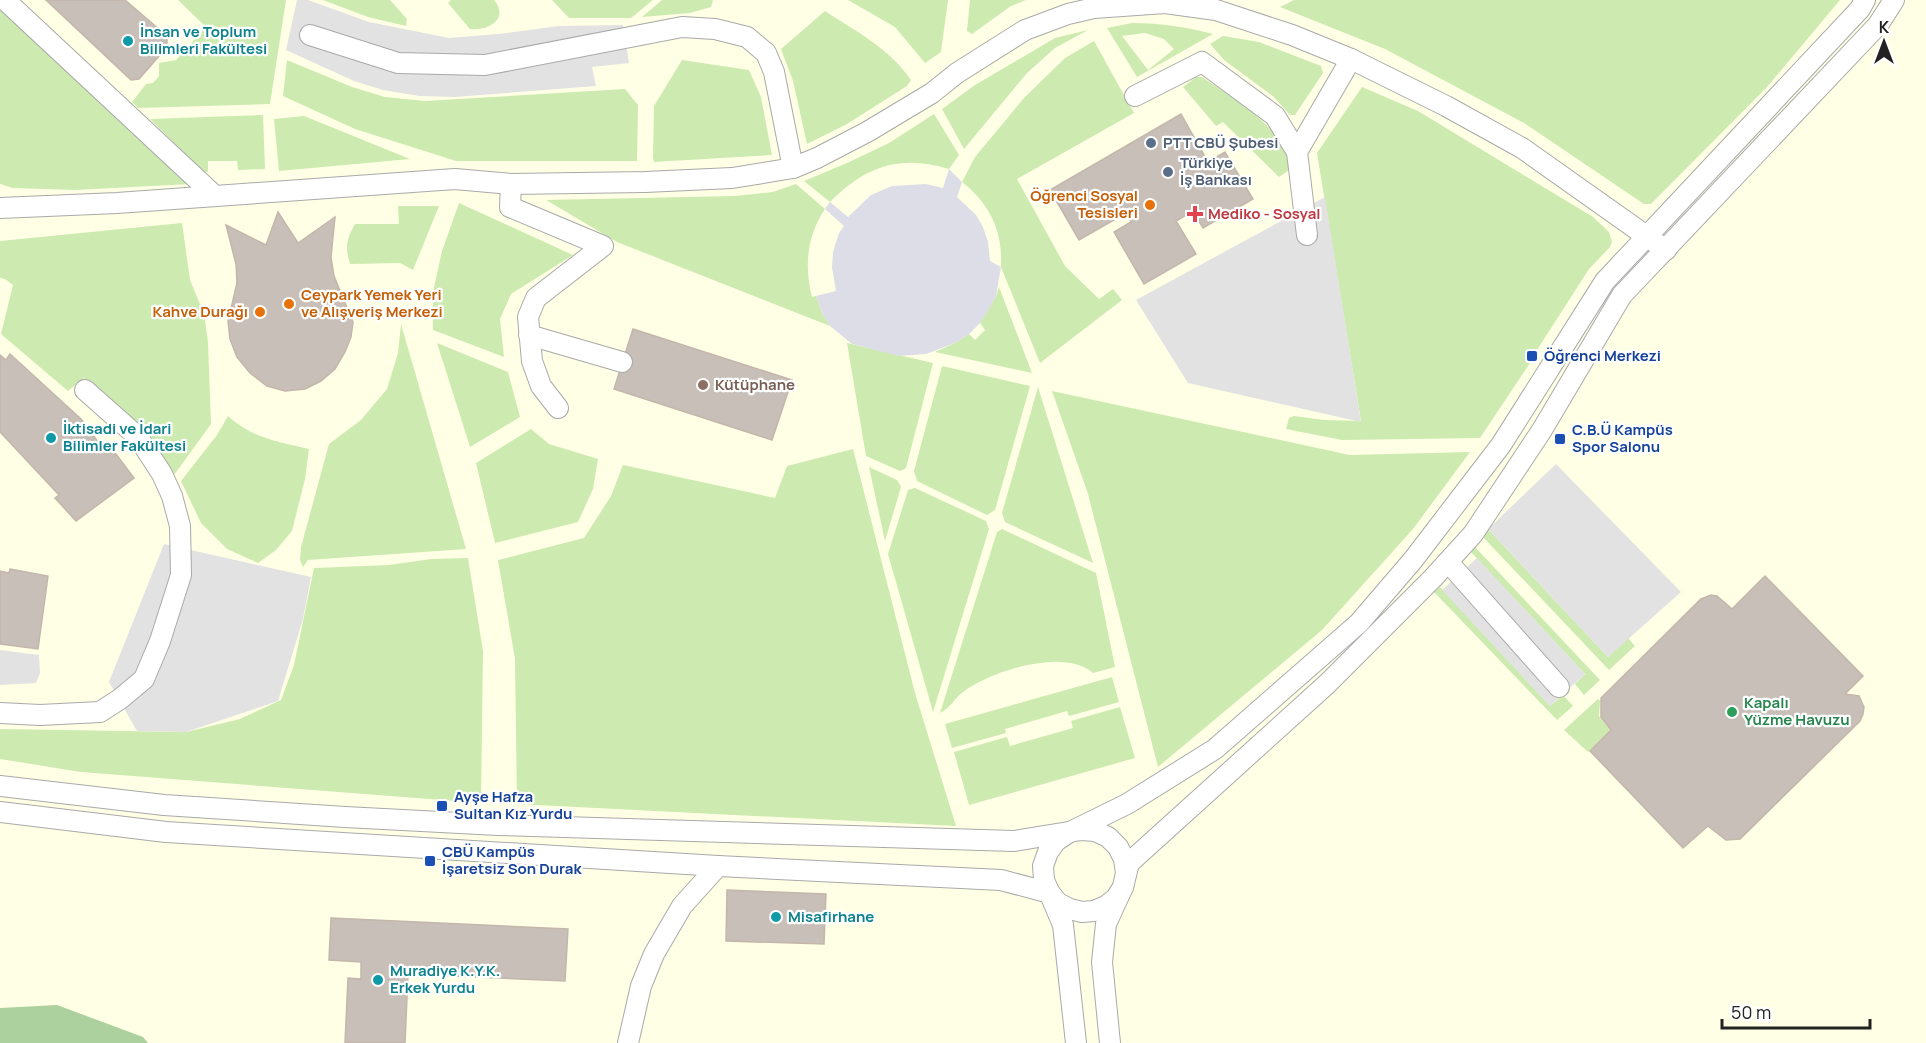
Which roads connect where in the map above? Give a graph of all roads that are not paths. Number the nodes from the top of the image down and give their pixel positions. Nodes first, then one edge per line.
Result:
1 (5, 0) edge
2 (1865, 0) edge
3 (1894, 0) edge
4 (310, 35) dead end
5 (1351, 59) junction
6 (1135, 96) dead end
7 (1297, 152) junction
8 (793, 168) junction
9 (511, 184) junction
10 (214, 196) junction
11 (0, 208) edge
12 (1307, 235) dead end
13 (1648, 236) junction
14 (1666, 250) junction
15 (529, 335) junction
16 (622, 362) dead end
17 (85, 390) dead end
18 (558, 408) dead end
19 (1448, 562) junction
20 (1559, 687) dead end
21 (0, 712) edge
22 (0, 786) edge
23 (0, 812) edge
24 (486, 824) junction
25 (1068, 833) junction
26 (486, 852) junction
27 (718, 866) junction
28 (1123, 887) junction
29 (1050, 893) junction
30 (628, 1043) edge
31 (1076, 1043) edge
32 (1110, 1043) edge

1 - 10 street
2 - 13 street
3 - 14 street
4 - 8 street
5 - 7 street
5 - 8 street
5 - 13 street
6 - 7 street
7 - 12 street
8 - 9 street
9 - 10 street
9 - 15 street
10 - 11 street
13 - 14 street
13 - 25 street
14 - 19 street
15 - 16 street
15 - 18 street
17 - 21 street
19 - 20 street
19 - 28 street
22 - 24 street
23 - 26 street
24 - 25 street
24 - 26 street
25 - 28 street
25 - 29 street
26 - 27 street
27 - 29 street
27 - 30 street
28 - 29 street
28 - 32 street
29 - 31 street

